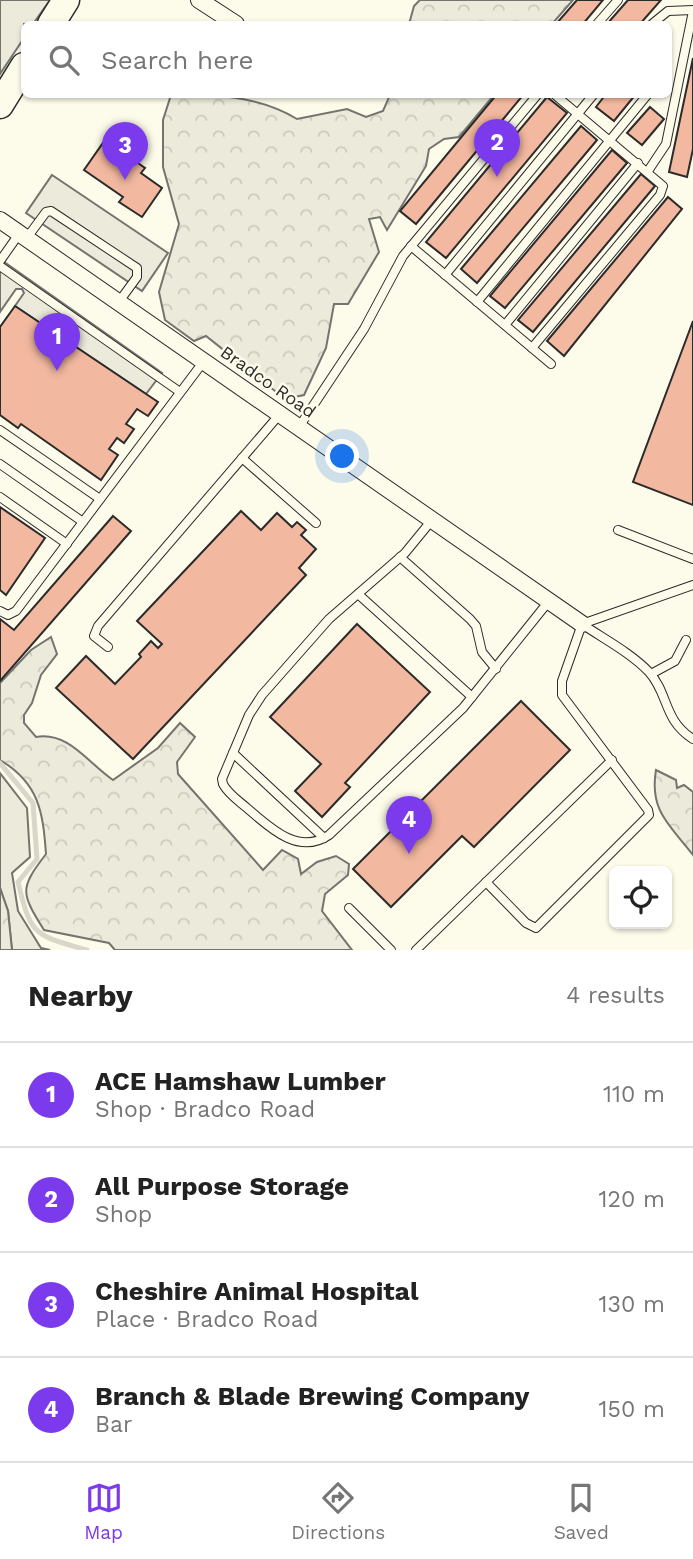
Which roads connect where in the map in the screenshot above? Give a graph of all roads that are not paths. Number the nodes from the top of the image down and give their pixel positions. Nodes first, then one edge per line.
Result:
1 (66, 0) edge
2 (199, 0) edge
3 (618, 0) edge
4 (693, 11) edge
5 (53, 21) edge
6 (231, 21) edge
7 (600, 21) edge
8 (656, 21) edge
9 (21, 71) edge
10 (672, 83) edge
11 (678, 83) junction
12 (535, 98) edge
13 (559, 98) edge
14 (591, 98) edge
15 (645, 98) edge
16 (0, 104) edge
17 (578, 114) junction
18 (609, 139) junction
19 (638, 163) junction
20 (648, 171) junction
21 (0, 220) edge
22 (23, 236) junction
23 (411, 247) junction
24 (0, 261) edge
25 (0, 266) edge
26 (445, 275) junction
27 (477, 302) junction
28 (118, 303) junction
29 (505, 325) junction
30 (532, 348) junction
31 (204, 361) junction
32 (551, 364) dead end
33 (180, 392) junction
34 (280, 414) junction
35 (299, 427) junction
36 (0, 430) edge
37 (242, 458) junction
38 (0, 464) edge
39 (0, 497) edge
40 (100, 499) junction
41 (432, 520) junction
42 (83, 522) junction
43 (316, 523) dead end
44 (618, 530) dead end
45 (66, 544) junction
46 (400, 557) junction
47 (693, 559) edge
48 (693, 585) edge
49 (358, 594) junction
50 (549, 601) junction
51 (0, 611) edge
52 (582, 624) junction
53 (685, 640) dead end
54 (108, 647) dead end
55 (496, 670) junction
56 (650, 674) junction
57 (472, 697) junction
58 (693, 739) edge
59 (233, 753) junction
60 (612, 760) junction
61 (324, 838) junction
62 (486, 882) junction
63 (349, 908) dead end
64 (391, 950) edge
65 (416, 950) edge

1 - 5 main road
2 - 6 street
3 - 7 lane
4 - 8 lane
4 - 11 lane
9 - 16 main road
10 - 11 lane
11 - 20 lane
12 - 23 lane
13 - 17 lane
14 - 17 lane
15 - 18 lane
17 - 18 lane
17 - 26 lane
18 - 19 lane
18 - 27 lane
19 - 20 lane
19 - 29 lane
20 - 30 lane
21 - 22 street, Bradco Road
22 - 24 lane
22 - 28 street, Bradco Road
22 - 28 lane
23 - 26 lane
23 - 35 lane
25 - 33 lane
26 - 27 lane
27 - 29 lane
28 - 31 street, Bradco Road
29 - 30 lane
30 - 32 lane
31 - 33 lane
31 - 34 street, Bradco Road
33 - 40 lane
34 - 35 street, Bradco Road
34 - 37 lane
35 - 41 street, Bradco Road
36 - 40 lane
37 - 43 lane
37 - 54 lane
38 - 42 lane
39 - 45 lane
40 - 42 lane
41 - 46 lane
41 - 50 street, Bradco Road
42 - 45 lane
44 - 47 lane
45 - 51 lane
46 - 49 lane
46 - 55 lane
48 - 52 lane
49 - 57 lane
49 - 59 lane
50 - 52 street, Bradco Road
50 - 55 lane
52 - 56 lane
52 - 60 lane
53 - 56 lane
55 - 57 lane
56 - 58 lane
57 - 61 lane
59 - 61 lane
59 - 61 lane
60 - 62 lane
60 - 62 lane
62 - 65 lane
63 - 64 lane

